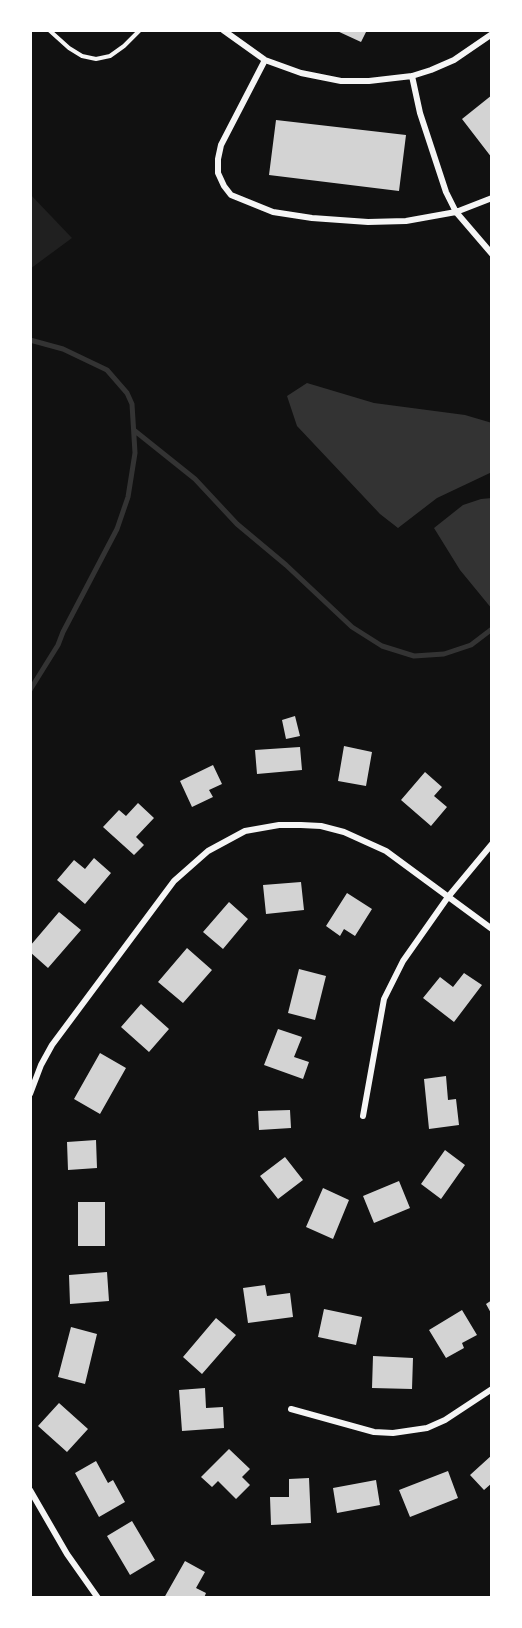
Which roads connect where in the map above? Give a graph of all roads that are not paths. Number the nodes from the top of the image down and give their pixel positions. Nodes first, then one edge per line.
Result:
1 (49, 30) edge
2 (140, 30) edge
3 (223, 30) edge
4 (492, 34) edge
5 (264, 60) junction
6 (412, 75) junction
7 (492, 198) edge
8 (456, 212) junction
9 (492, 254) edge
10 (492, 844) edge
11 (448, 897) junction
12 (492, 929) edge
13 (30, 1094) edge
14 (363, 1116) dead end
15 (492, 1389) edge
16 (291, 1409) dead end
17 (30, 1490) edge
18 (98, 1598) edge

1 - 2 lane
3 - 5 street
4 - 6 street
5 - 6 street
5 - 8 street
6 - 8 street
7 - 8 street
8 - 9 street
10 - 11 street
11 - 12 street
11 - 13 street
11 - 14 street
15 - 16 street
17 - 18 street

